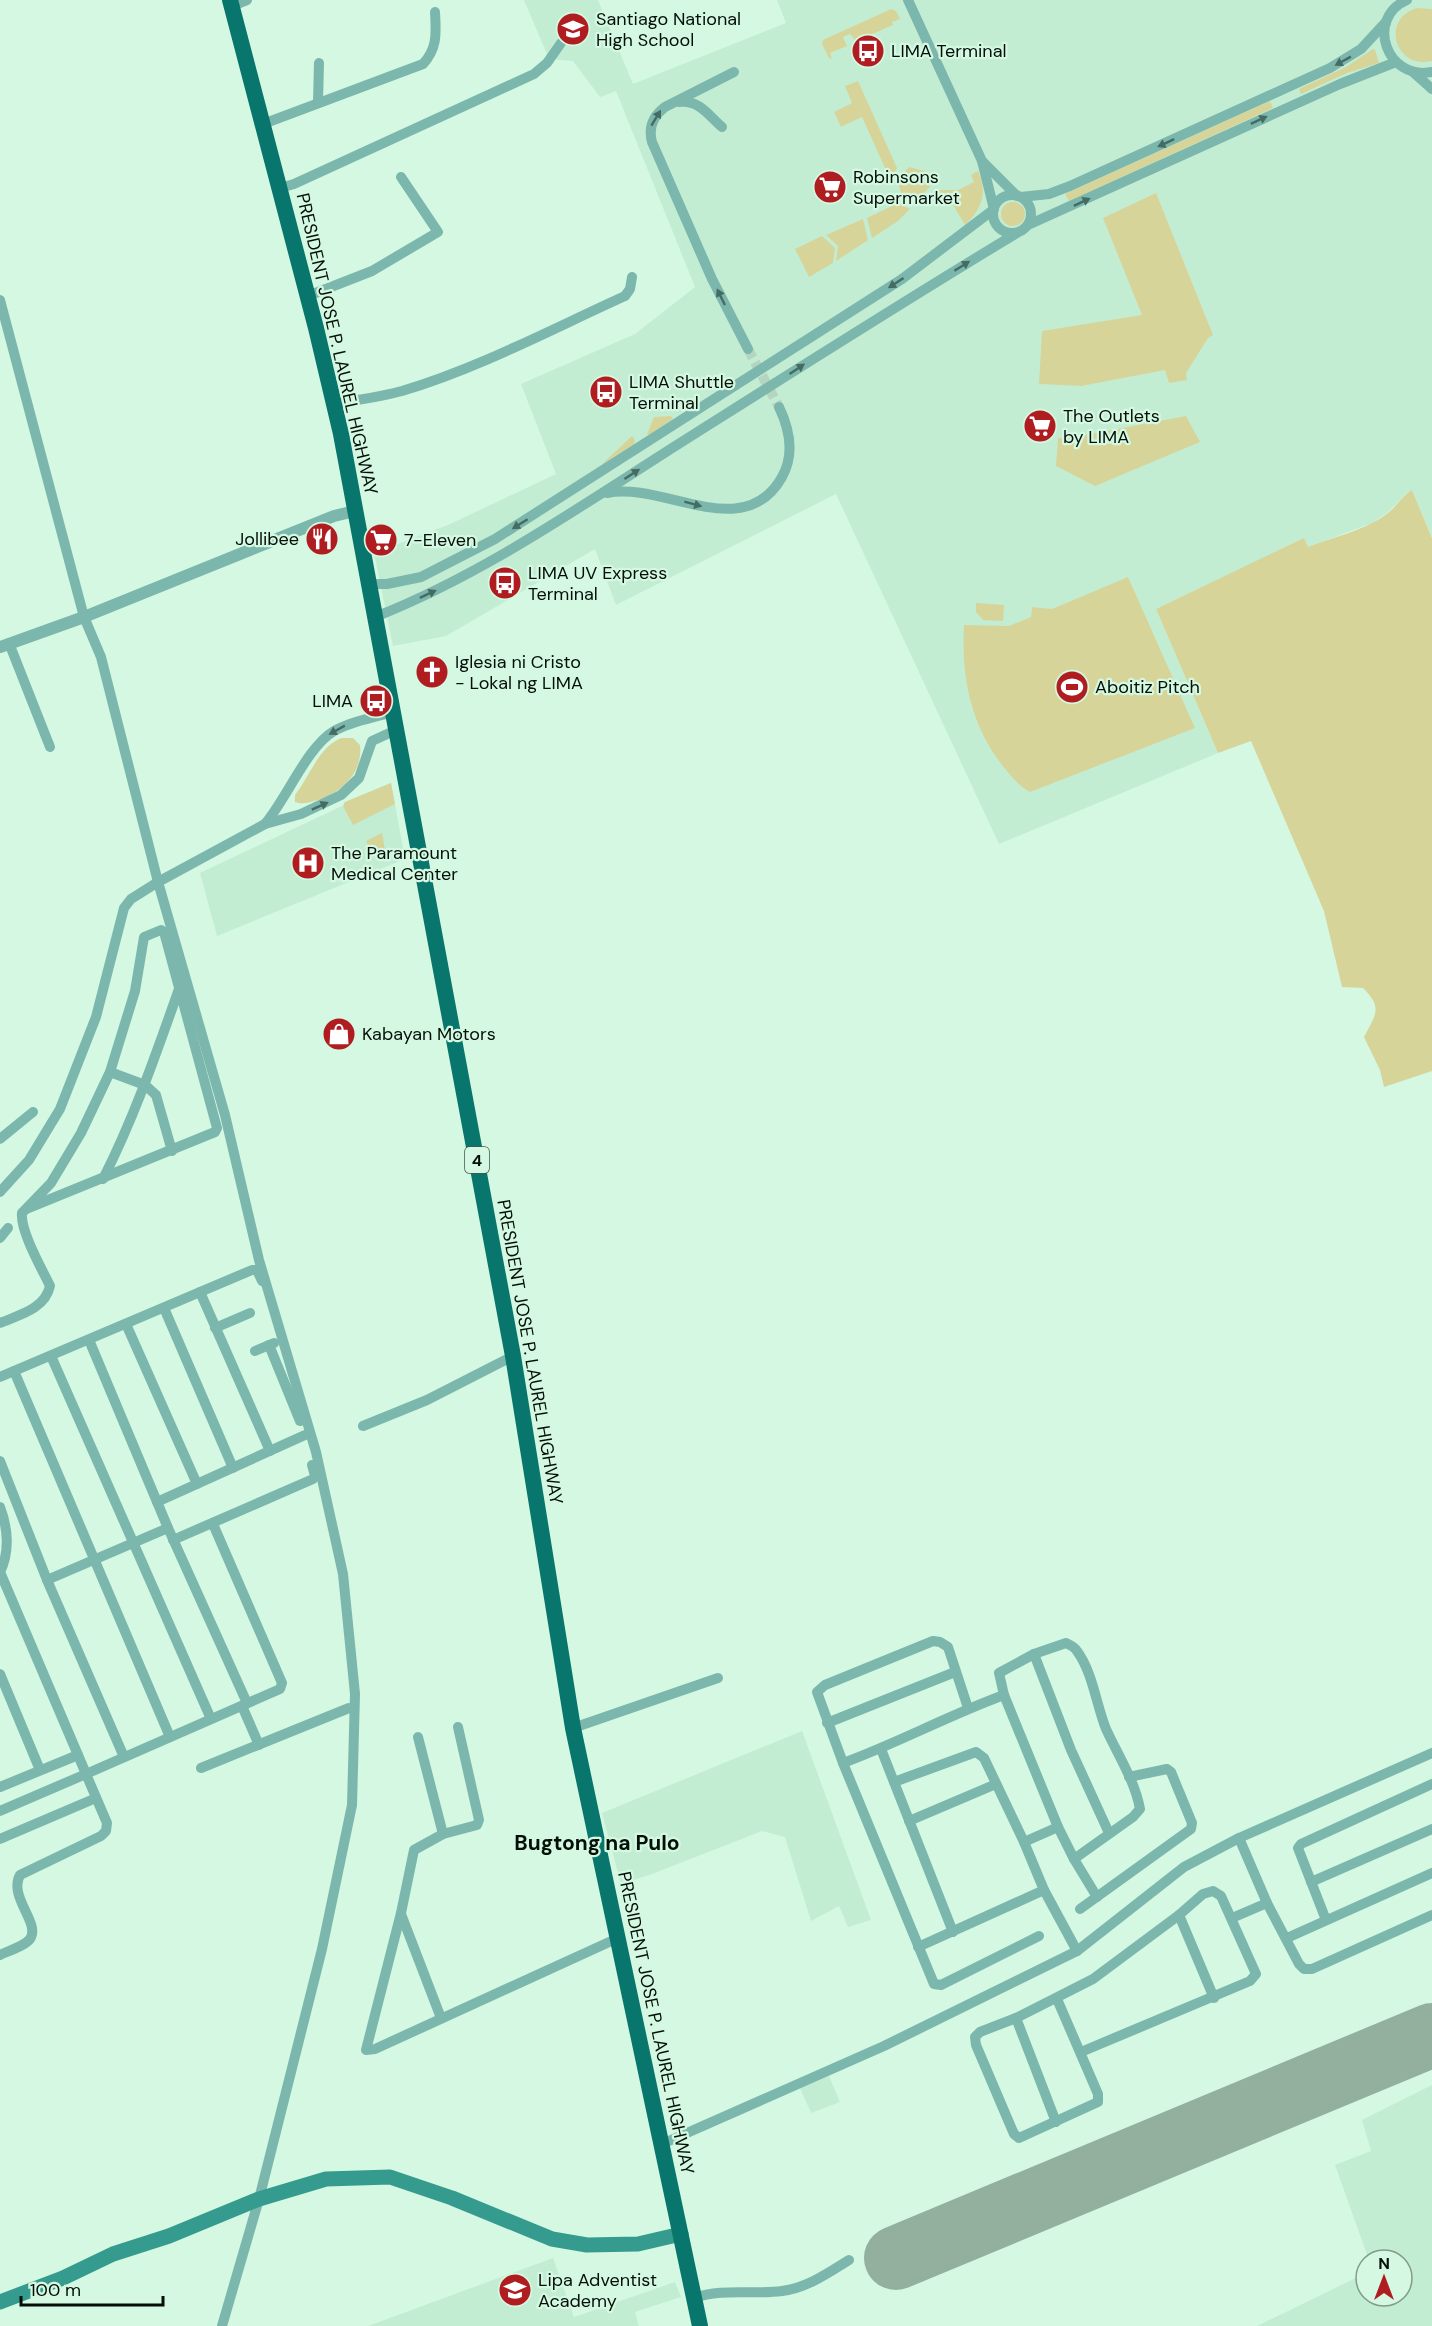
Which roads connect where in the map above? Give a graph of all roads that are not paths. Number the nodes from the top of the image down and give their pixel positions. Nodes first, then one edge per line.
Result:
1 (908, 0) edge
2 (1407, 0) edge
3 (236, 2) edge
4 (1391, 5) edge
5 (435, 12) dead end
6 (1386, 22) junction
7 (561, 42) dead end
8 (1396, 62) junction
9 (319, 63) dead end
10 (734, 72) dead end
11 (1413, 72) junction
12 (1432, 72) edge
13 (1432, 89) edge
14 (318, 102) junction
15 (672, 103) junction
16 (263, 124) junction
17 (722, 127) dead end
18 (982, 162) junction
19 (401, 177) dead end
20 (280, 188) junction
21 (1019, 197) junction
22 (994, 210) junction
23 (1028, 225) junction
24 (1017, 233) junction
25 (920, 267) junction
26 (632, 277) dead end
27 (933, 284) junction
28 (308, 296) junction
29 (0, 300) edge
30 (748, 349) tunnel mouth
31 (334, 404) junction
32 (779, 407) tunnel mouth
33 (596, 497) junction
34 (542, 510) junction
35 (355, 511) junction
36 (552, 525) junction
37 (368, 584) junction
38 (84, 616) junction
39 (375, 617) junction
40 (5, 645) edge
41 (392, 712) junction
42 (396, 730) junction
43 (50, 747) dead end
44 (265, 824) junction
45 (158, 882) junction
46 (179, 989) junction
47 (110, 1072) junction
48 (145, 1085) junction
49 (33, 1112) dead end
50 (0, 1138) edge
51 (172, 1151) junction
52 (103, 1179) junction
53 (51, 1183) junction
54 (0, 1192) edge
55 (62, 1196) junction
56 (26, 1209) junction
57 (8, 1228) dead end
58 (0, 1238) edge
59 (200, 1292) junction
60 (266, 1294) dead end
61 (164, 1308) junction
62 (250, 1313) dead end
63 (0, 1323) edge
64 (126, 1324) junction
65 (215, 1328) junction
66 (89, 1340) junction
67 (255, 1351) dead end
68 (51, 1356) junction
69 (513, 1356) junction
70 (14, 1371) junction
71 (0, 1377) edge
72 (363, 1426) dead end
73 (304, 1435) junction
74 (270, 1451) junction
75 (0, 1461) edge
76 (233, 1468) junction
77 (196, 1484) junction
78 (157, 1502) junction
79 (0, 1507) edge
80 (21, 1514) junction
81 (5, 1520) junction
82 (213, 1524) junction
83 (168, 1528) junction
84 (173, 1540) junction
85 (132, 1544) junction
86 (96, 1559) junction
87 (0, 1572) edge
88 (48, 1580) junction
89 (1034, 1654) junction
90 (955, 1672) junction
91 (0, 1674) edge
92 (718, 1678) dead end
93 (1004, 1695) junction
94 (245, 1704) junction
95 (349, 1708) dead end
96 (968, 1708) junction
97 (211, 1719) junction
98 (827, 1723) junction
99 (458, 1727) dead end
100 (573, 1728) junction
101 (170, 1737) junction
102 (418, 1737) dead end
103 (259, 1745) junction
104 (881, 1749) junction
105 (1432, 1753) edge
106 (78, 1755) junction
107 (124, 1757) junction
108 (843, 1763) junction
109 (201, 1768) dead end
110 (40, 1770) junction
111 (86, 1774) junction
112 (1130, 1777) junction
113 (894, 1782) junction
114 (996, 1784) junction
115 (1432, 1784) edge
116 (0, 1787) edge
117 (96, 1798) junction
118 (0, 1811) edge
119 (909, 1821) junction
120 (1058, 1827) junction
121 (1432, 1829) edge
122 (1109, 1833) junction
123 (443, 1834) junction
124 (1239, 1838) junction
125 (0, 1839) edge
126 (1024, 1842) junction
127 (1074, 1859) junction
128 (1432, 1873) edge
129 (1311, 1882) junction
130 (1044, 1890) junction
131 (1097, 1897) junction
132 (1267, 1903) junction
133 (1080, 1909) dead end
134 (401, 1913) junction
135 (1179, 1915) junction
136 (1432, 1915) edge
137 (1232, 1918) junction
138 (1326, 1920) junction
139 (953, 1932) junction
140 (1039, 1936) dead end
141 (618, 1938) junction
142 (1287, 1938) junction
143 (918, 1947) junction
144 (1077, 1951) junction
145 (0, 1954) edge
146 (1214, 1998) junction
147 (1057, 1999) junction
148 (441, 2018) junction
149 (1016, 2018) junction
150 (1082, 2052) junction
151 (1056, 2122) junction
152 (662, 2144) junction
153 (259, 2199) junction
154 (681, 2234) junction
155 (849, 2260) dead end
156 (694, 2298) junction
157 (0, 2302) edge
158 (222, 2326) edge
159 (700, 2326) edge

1 - 18 street
2 - 4 street
3 - 16 highway, PRESIDENT JOSE P. LAUREL HIGHWAY / 4
4 - 6 street
5 - 14 street
6 - 8 street
6 -> 21 street
7 - 20 street
8 - 11 street
23 -> 8 street
9 - 14 street
10 - 15 street
11 - 12 street
11 - 13 street
14 - 16 street
15 - 17 street
30 -> 15 street
16 - 20 highway, PRESIDENT JOSE P. LAUREL HIGHWAY / 4
18 - 21 street
18 - 22 street
19 - 28 street
20 - 28 highway, PRESIDENT JOSE P. LAUREL HIGHWAY / 4
21 - 22 street
21 - 23 street
22 - 24 street
22 - 25 street
23 - 24 street
27 -> 24 street
25 - 27 street
25 -> 34 street
26 - 31 street
33 -> 27 street
28 - 31 highway, PRESIDENT JOSE P. LAUREL HIGHWAY / 4
29 - 38 street
31 - 35 highway, PRESIDENT JOSE P. LAUREL HIGHWAY / 4
33 -> 32 street
33 - 36 street
34 - 36 street
34 -> 37 street
35 - 37 highway, PRESIDENT JOSE P. LAUREL HIGHWAY / 4
35 - 38 street
39 -> 36 street
37 - 39 highway, PRESIDENT JOSE P. LAUREL HIGHWAY / 4
38 - 40 street
38 - 45 street
39 - 41 highway, PRESIDENT JOSE P. LAUREL HIGHWAY / 4
40 - 43 street
41 - 42 highway, PRESIDENT JOSE P. LAUREL HIGHWAY / 4
41 -> 44 street
44 -> 42 street
42 - 69 highway, PRESIDENT JOSE P. LAUREL HIGHWAY / 4
44 - 45 street
45 - 54 street
45 - 153 street
46 - 47 street
46 - 48 street
46 - 51 street
47 - 48 street
47 - 53 street
48 - 51 street
48 - 52 street
49 - 50 street
51 - 52 street
52 - 55 street
53 - 55 street
53 - 56 street
55 - 56 street
56 - 63 street
57 - 58 street
59 - 60 street
59 - 61 street
59 - 65 street
61 - 64 street
61 - 76 street
62 - 65 street
64 - 66 street
64 - 77 street
65 - 74 street
66 - 68 street
66 - 78 street
67 - 73 street
68 - 70 street
68 - 85 street
69 - 72 street
69 - 100 highway, PRESIDENT JOSE P. LAUREL HIGHWAY / 4
70 - 71 street
70 - 86 street
73 - 74 street
73 - 82 street
74 - 76 street
75 - 80 street
76 - 77 street
77 - 78 street
78 - 83 street
79 - 81 street
80 - 81 street
80 - 88 street
81 - 87 street
82 - 84 street
82 - 94 street
83 - 84 street
83 - 85 street
84 - 94 street
85 - 86 street
85 - 97 street
86 - 88 street
86 - 101 street
87 - 106 street
88 - 107 street
89 - 93 street
89 - 112 street
89 - 122 street
90 - 96 street
90 - 98 street
90 - 98 street
91 - 110 street
92 - 100 street
93 - 96 street
93 - 120 street
94 - 97 street
94 - 103 street
95 - 103 street
96 - 104 street
97 - 101 street
98 - 108 street
99 - 123 street
100 - 141 highway, PRESIDENT JOSE P. LAUREL HIGHWAY / 4
101 - 107 street
102 - 123 street
103 - 109 street
104 - 108 street
104 - 113 street
105 - 124 street
106 - 110 street
106 - 111 street
107 - 111 street
108 - 143 street
110 - 116 street
111 - 117 street
111 - 118 street
112 - 122 street
112 - 131 street
113 - 114 street
113 - 119 street
114 - 119 street
114 - 126 street
115 - 129 street
117 - 125 street
117 - 145 street
119 - 139 street
120 - 126 street
120 - 127 street
121 - 129 street
122 - 127 street
123 - 134 street
124 - 132 street
124 - 144 street
126 - 130 street
127 - 131 street
128 - 138 street
129 - 138 street
130 - 139 street
130 - 144 street
131 - 133 street
132 - 137 street
132 - 142 street
134 - 148 street
134 - 148 street
135 - 137 street
135 - 146 street
135 - 147 street
136 - 142 street
137 - 146 street
138 - 142 street
139 - 143 street
140 - 143 street
141 - 148 street
141 - 152 highway, PRESIDENT JOSE P. LAUREL HIGHWAY / 4
144 - 152 street
146 - 150 street
147 - 149 street
147 - 150 street
149 - 151 street
149 - 151 street
150 - 151 street
152 - 154 highway, PRESIDENT JOSE P. LAUREL HIGHWAY / 4
153 - 154 main road
153 - 157 main road
153 - 158 street
154 - 156 highway, PRESIDENT JOSE P. LAUREL HIGHWAY / 4
155 - 156 street
156 - 159 highway, PRESIDENT JOSE P. LAUREL HIGHWAY / 4

